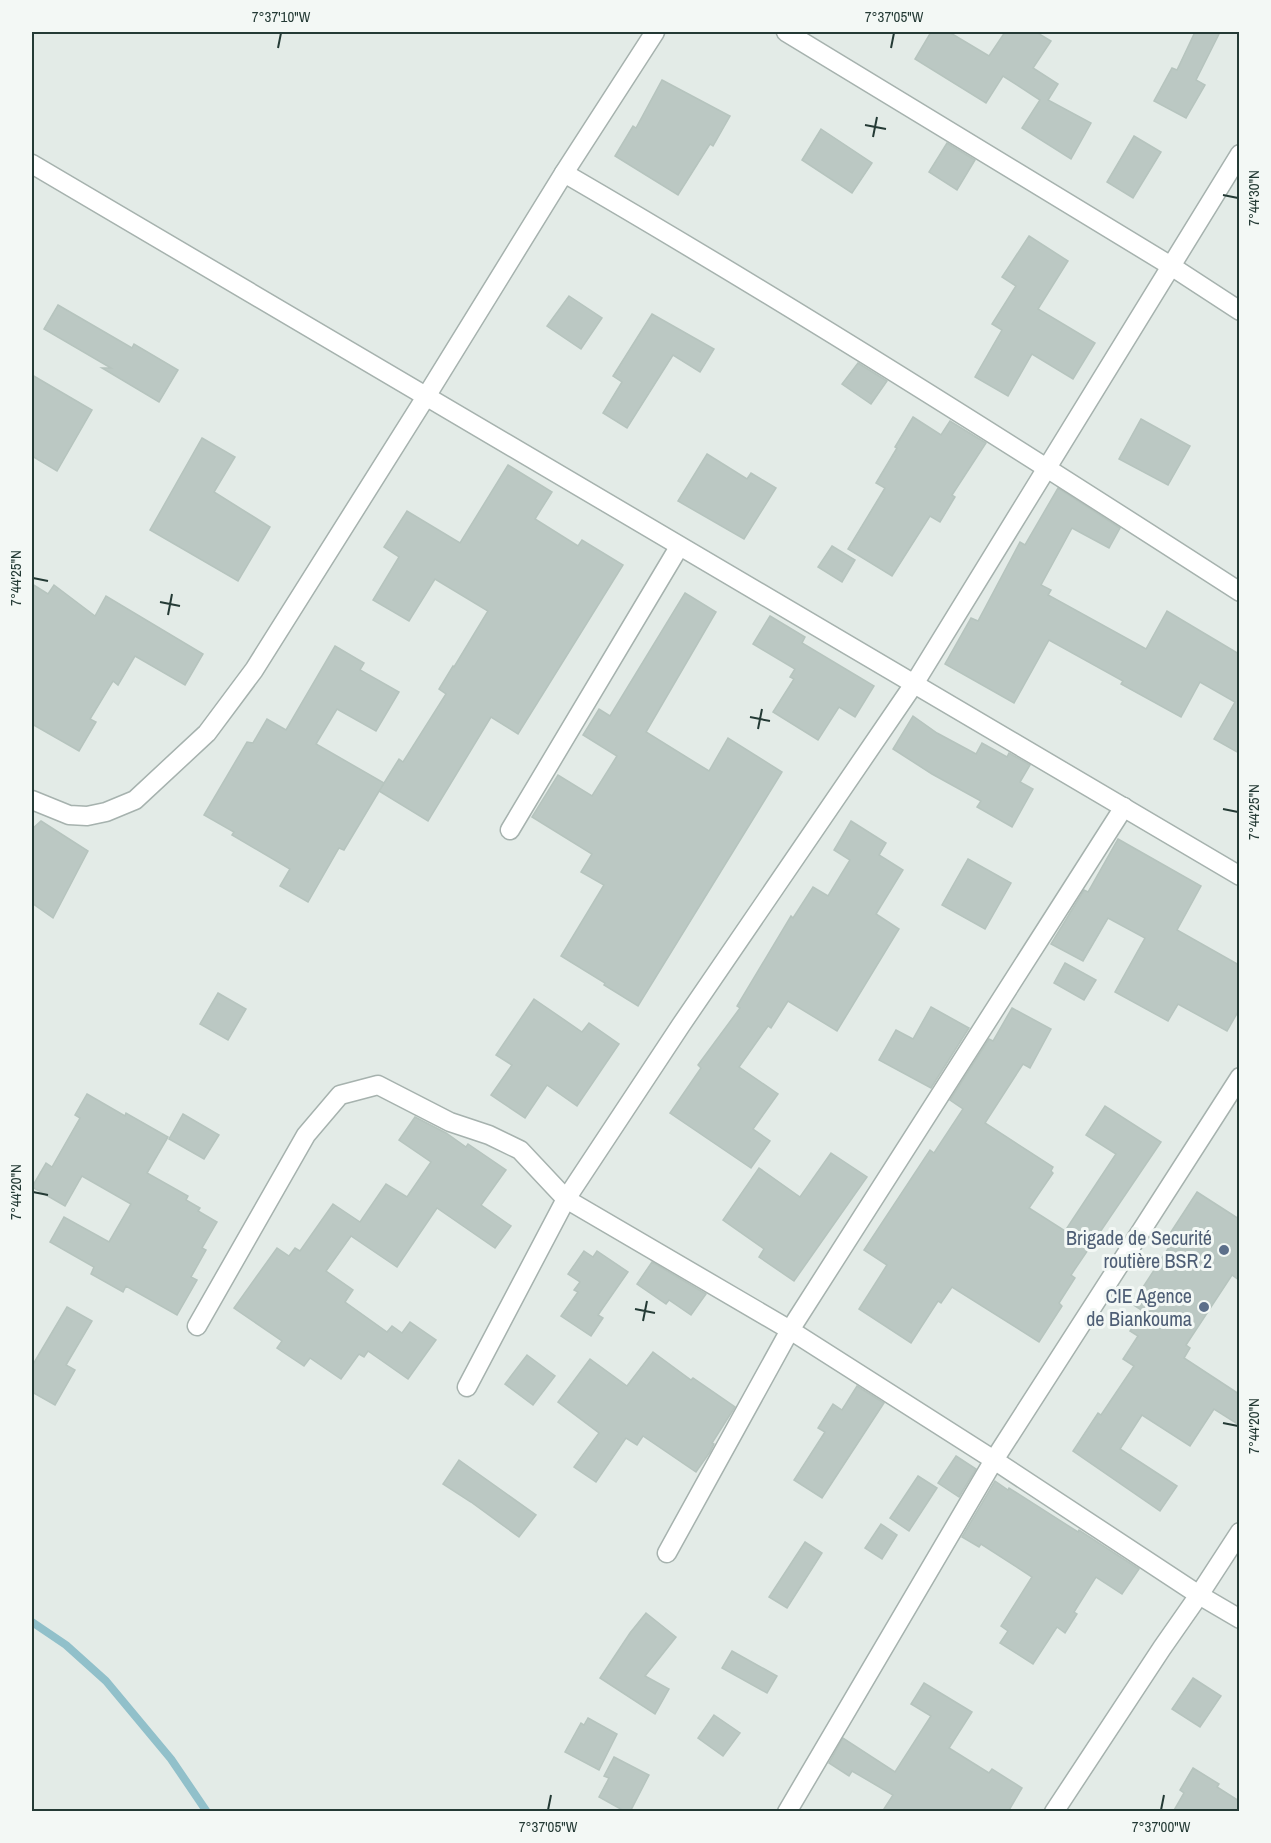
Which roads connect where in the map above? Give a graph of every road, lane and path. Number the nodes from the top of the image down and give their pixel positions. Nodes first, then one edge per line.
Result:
1 (655, 32) edge
2 (786, 32) edge
3 (1239, 154) edge
4 (32, 164) edge
5 (564, 173) junction
6 (1171, 266) junction
7 (1239, 311) edge
8 (427, 395) junction
9 (1046, 466) junction
10 (679, 547) junction
11 (1239, 592) edge
12 (914, 684) junction
13 (32, 800) edge
14 (1124, 807) junction
15 (510, 830) dead end
16 (1239, 876) edge
17 (1239, 1077) edge
18 (566, 1199) junction
19 (197, 1326) dead end
20 (790, 1330) junction
21 (467, 1387) dead end
22 (994, 1460) junction
23 (1239, 1532) edge
24 (667, 1552) dead end
25 (1199, 1595) junction
26 (1239, 1619) edge
27 (788, 1812) edge
28 (1054, 1812) edge

1 - 5 street
2 - 6 street
3 - 6 street
4 - 8 street
5 - 8 street
5 - 9 street
6 - 7 street
6 - 9 street
8 - 10 street
8 - 13 street
9 - 11 street
9 - 12 street
10 - 12 street
10 - 15 street
12 - 14 street
12 - 18 street
14 - 16 street
14 - 20 street
17 - 22 street
18 - 19 street
18 - 20 street
18 - 21 street
20 - 22 street
20 - 24 street
22 - 25 street
22 - 27 street
23 - 25 street
25 - 26 street
25 - 28 street

